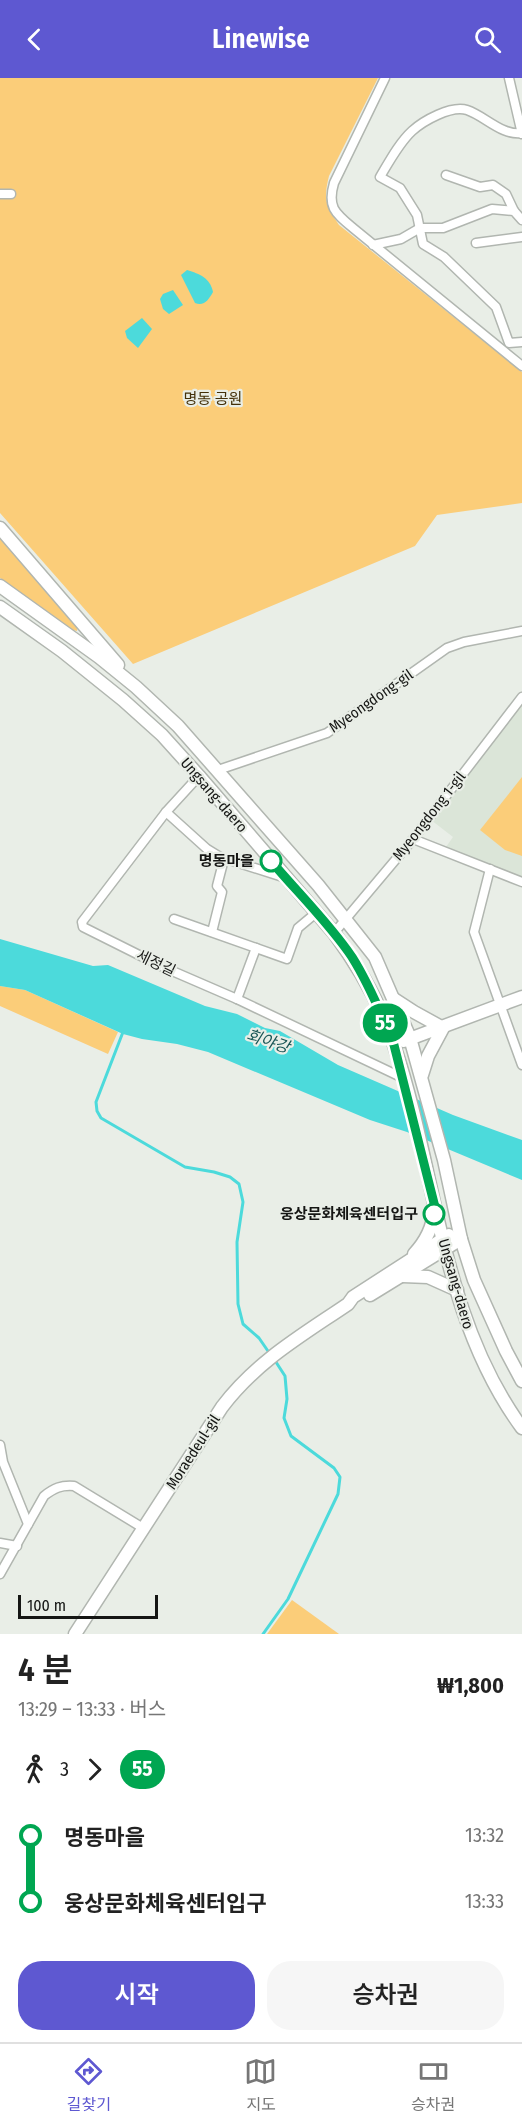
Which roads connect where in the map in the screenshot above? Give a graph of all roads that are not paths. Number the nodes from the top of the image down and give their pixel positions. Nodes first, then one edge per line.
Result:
1 (385, 78) edge
2 (511, 80) edge
3 (522, 134) edge
4 (446, 175) dead end
5 (0, 194) edge
6 (11, 194) dead end
7 (514, 211) junction
8 (522, 220) edge
9 (420, 228) junction
10 (522, 237) edge
11 (476, 243) dead end
12 (373, 245) junction
13 (522, 342) edge
14 (509, 343) junction
15 (503, 351) junction
16 (522, 366) edge
17 (0, 528) edge
18 (0, 586) edge
19 (0, 608) edge
20 (522, 632) edge
21 (136, 687) junction
22 (522, 697) edge
23 (218, 770) junction
24 (199, 776) junction
25 (166, 812) junction
26 (412, 839) junction
27 (224, 859) junction
28 (490, 869) junction
29 (286, 878) junction
30 (522, 882) edge
31 (316, 913) junction
32 (174, 919) dead end
33 (346, 919) junction
34 (212, 932) junction
35 (334, 933) junction
36 (256, 948) junction
37 (522, 997) edge
38 (237, 999) junction
39 (394, 999) junction
40 (500, 1004) junction
41 (443, 1028) junction
42 (410, 1038) junction
43 (394, 1045) junction
44 (522, 1065) edge
45 (422, 1076) junction
46 (404, 1078) junction
47 (435, 1207) junction
48 (460, 1234) junction
49 (444, 1244) junction
50 (400, 1272) junction
51 (457, 1290) junction
52 (522, 1381) edge
53 (522, 1428) edge
54 (0, 1445) edge
55 (28, 1524) junction
56 (143, 1528) junction
57 (0, 1543) edge
58 (17, 1546) junction
59 (0, 1574) edge
60 (75, 1634) edge

1 - 12 street
2 - 3 street
3 - 9 street
4 - 7 street
5 - 6 street
7 - 8 street
7 - 9 street
9 - 12 street
9 - 14 street
10 - 11 street
12 - 15 street
13 - 14 street
14 - 15 street
15 - 16 street
17 - 21 main road
18 - 21 main road, Ungsang-daero
19 - 24 main road, Ungsang-daero
20 - 23 street, Myeongdong-gil
21 - 23 main road, Ungsang-daero
22 - 26 street, Myeongdong 1-gil
23 - 33 main road, Ungsang-daero
24 - 25 street, 세정길
24 - 29 main road, Ungsang-daero
25 - 27 street
25 - 38 street, 세정길
26 - 28 street
26 - 33 street, Myeongdong 1-gil
27 - 29 street
27 - 34 street
28 - 30 street
28 - 40 street
29 - 31 main road, Ungsang-daero
31 - 35 main road, Ungsang-daero
31 - 36 street
32 - 34 street
33 - 35 street, Myeongdong 1-gil
33 - 39 main road, Ungsang-daero
34 - 36 street
35 - 43 main road, Ungsang-daero
36 - 38 street
37 - 40 main road
38 - 46 street, 세정길
39 - 41 main road
39 - 42 main road, Ungsang-daero
40 - 41 main road
40 - 44 street
41 - 42 main road
41 - 45 main road
42 - 43 main road
42 - 45 main road, Ungsang-daero
43 - 46 main road, Ungsang-daero
45 - 48 main road, Ungsang-daero
46 - 47 main road, Ungsang-daero
47 - 49 main road, Ungsang-daero
47 - 50 main road
48 - 49 main road, Moraedeul-gil
48 - 52 main road, Ungsang-daero
49 - 50 main road, Moraedeul-gil
49 - 51 main road, Ungsang-daero
50 - 51 main road
50 - 56 main road, Moraedeul-gil
51 - 53 main road, Ungsang-daero
54 - 55 street
55 - 56 street
55 - 58 street
56 - 60 main road, Moraedeul-gil
57 - 58 street
58 - 59 street

